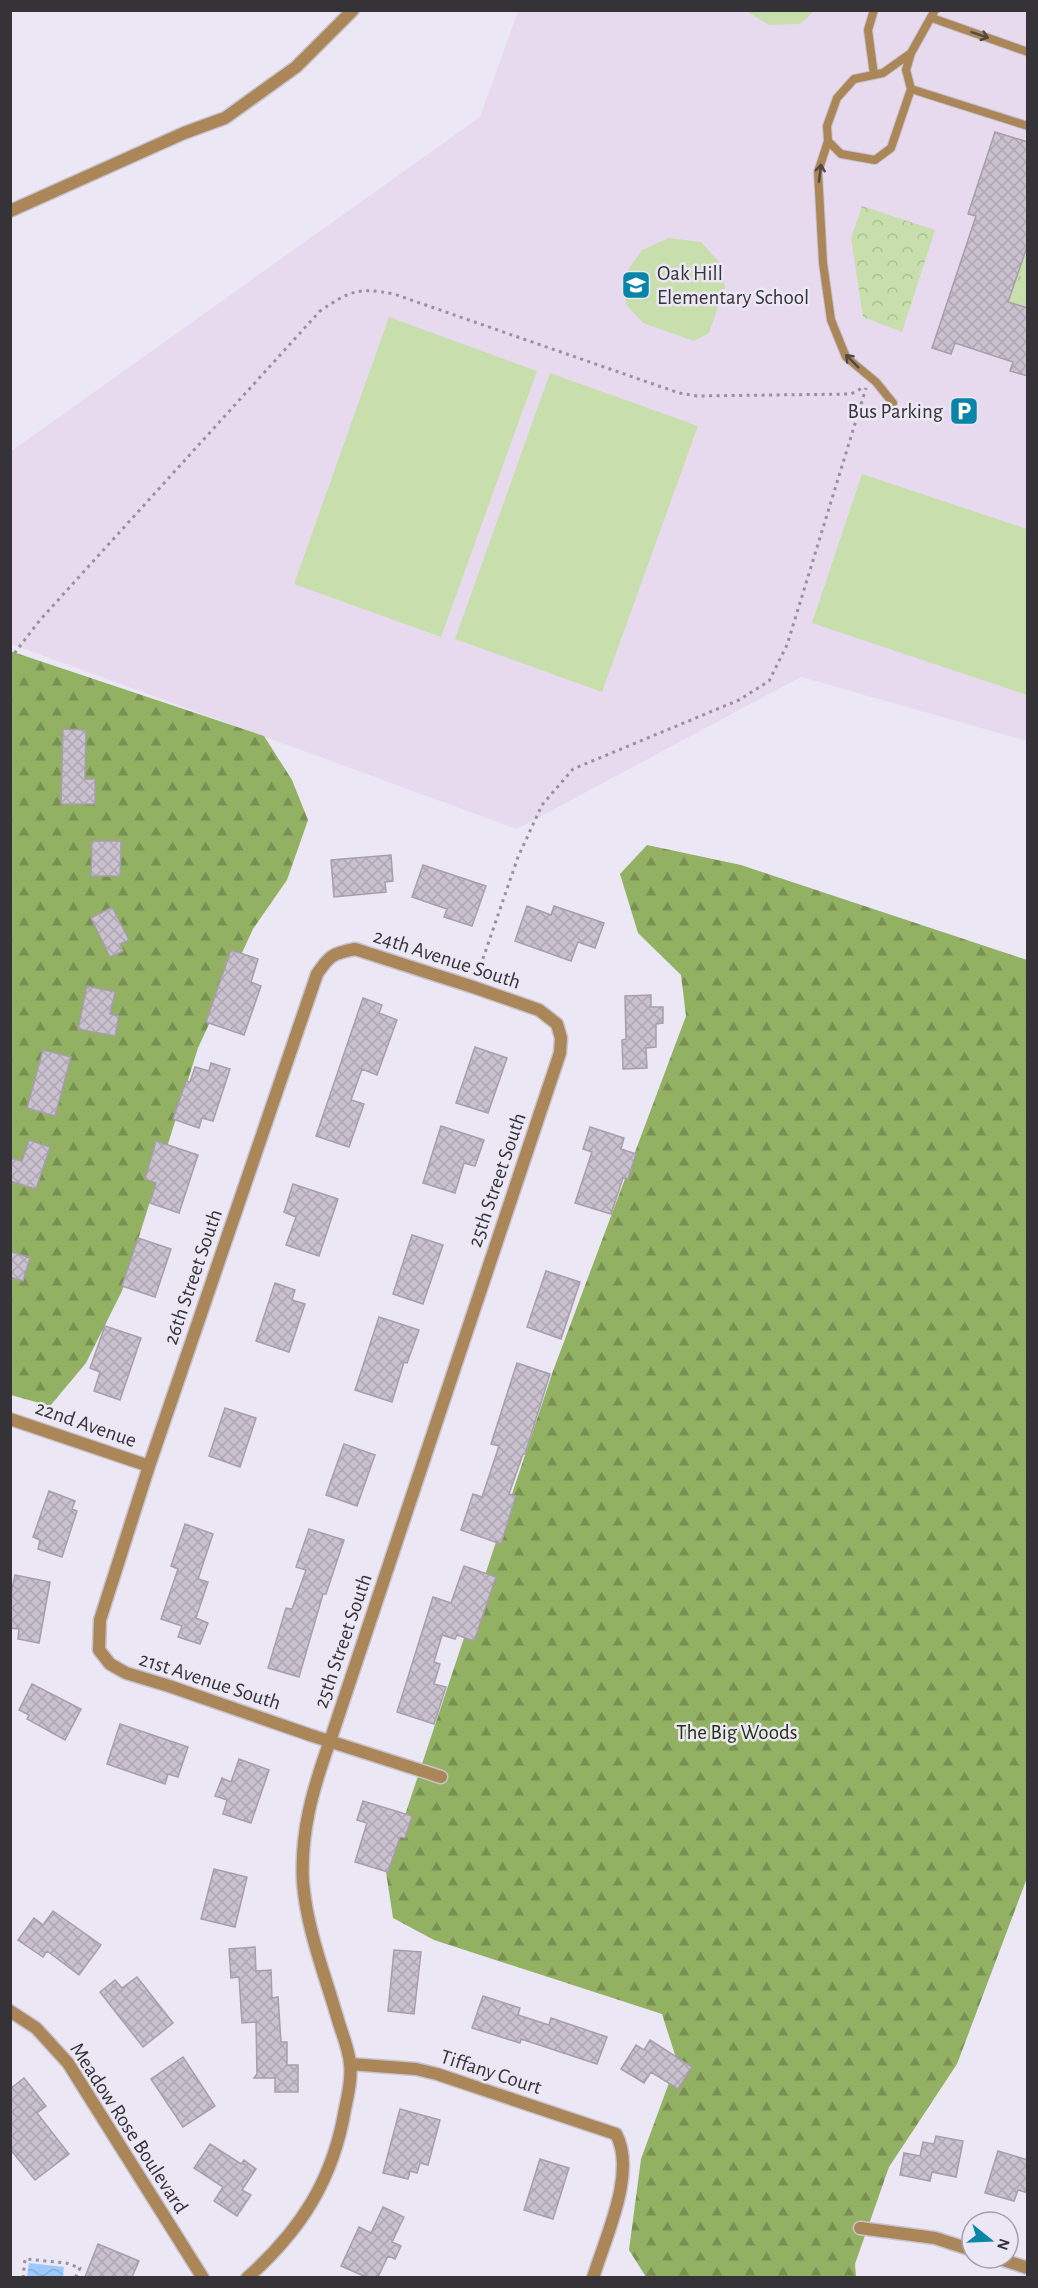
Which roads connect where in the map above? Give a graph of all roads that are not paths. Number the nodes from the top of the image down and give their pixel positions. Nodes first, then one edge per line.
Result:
1 (353, 10) edge
2 (874, 10) edge
3 (933, 14) edge
4 (1028, 52) edge
5 (911, 53) junction
6 (874, 75) junction
7 (911, 89) junction
8 (1028, 126) edge
9 (828, 141) junction
10 (10, 211) edge
11 (893, 403) dead end
12 (316, 974) joint
13 (539, 1010) joint
14 (10, 1419) edge
15 (149, 1466) junction
16 (109, 1592) joint
17 (330, 1741) junction
18 (441, 1777) dead end
19 (10, 2011) edge
20 (350, 2064) junction
21 (860, 2228) dead end
22 (960, 2246) edge
23 (203, 2277) edge
24 (247, 2277) edge
25 (593, 2277) edge

1 - 10 street
2 - 6 lane
3 -> 4 lane
3 - 5 lane
5 - 6 lane
5 - 7 lane
6 - 9 lane
7 - 8 lane
7 - 9 lane
11 -> 9 lane
12 - 13 street, 24th Avenue South
12 - 15 street, 26th Street South
13 - 17 street, 25th Street South
14 - 15 street, 22nd Avenue
15 - 16 street, 26th Street South
16 - 17 street, 21st Avenue South
17 - 18 street, 21st Avenue South
17 - 20 street, 25th Street South
19 - 23 street, Meadow Rose Boulevard
20 - 24 street, 25th Street South
20 - 25 street, Tiffany Court
21 - 22 street

